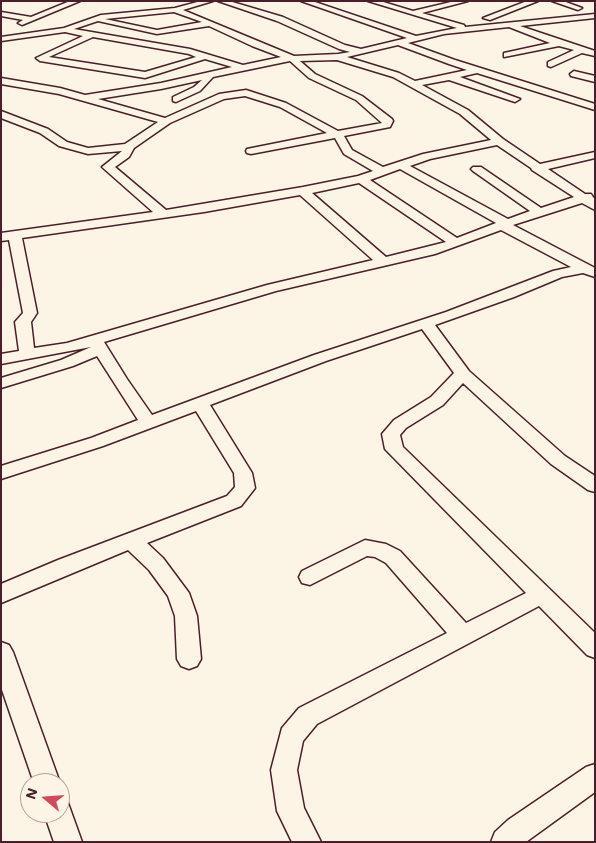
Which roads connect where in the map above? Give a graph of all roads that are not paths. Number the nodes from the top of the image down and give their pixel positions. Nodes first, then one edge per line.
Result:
1 (76, 1) edge
2 (210, 1) edge
3 (221, 1) edge
4 (304, 1) edge
5 (371, 1) edge
6 (465, 1) edge
7 (535, 1) edge
8 (555, 1) edge
9 (144, 2) dead end
10 (578, 8) dead end
11 (153, 10) junction
12 (175, 10) junction
13 (414, 13) junction
14 (1, 14) edge
15 (595, 16) edge
16 (487, 18) dead end
17 (32, 19) junction
18 (96, 19) junction
19 (22, 22) dead end
20 (211, 23) junction
21 (507, 24) junction
22 (466, 29) junction
23 (65, 30) junction
24 (91, 35) junction
25 (414, 38) junction
26 (1, 39) edge
27 (397, 42) junction
28 (559, 44) junction
29 (581, 50) junction
30 (362, 52) junction
31 (595, 54) edge
32 (508, 55) dead end
33 (206, 56) junction
34 (338, 57) junction
35 (291, 58) junction
36 (551, 64) dead end
37 (243, 68) junction
38 (476, 70) junction
39 (574, 74) dead end
40 (211, 75) junction
41 (450, 77) junction
42 (595, 79) edge
43 (1, 81) edge
44 (415, 84) junction
45 (85, 98) junction
46 (176, 99) dead end
47 (515, 99) dead end
48 (595, 107) edge
49 (1, 114) edge
50 (166, 121) junction
51 (23, 123) junction
52 (8, 128) dead end
53 (338, 135) junction
54 (499, 141) junction
55 (128, 147) junction
56 (251, 151) dead end
57 (595, 155) edge
58 (401, 165) junction
59 (536, 168) junction
60 (477, 169) dead end
61 (380, 171) junction
62 (361, 179) junction
63 (304, 190) junction
64 (595, 194) edge
65 (581, 199) junction
66 (595, 206) edge
67 (539, 212) junction
68 (163, 214) junction
69 (504, 224) junction
70 (8, 236) edge
71 (456, 243) junction
72 (383, 262) junction
73 (589, 271) edge
74 (426, 324) junction
75 (97, 344) junction
76 (27, 354) junction
77 (1, 359) edge
78 (463, 374) junction
79 (1, 383) edge
80 (200, 404) junction
81 (149, 423) junction
82 (1, 473) edge
83 (595, 485) edge
84 (132, 541) junction
85 (310, 577) dead end
86 (1, 594) edge
87 (541, 595) junction
88 (464, 635) junction
89 (595, 648) edge
90 (1, 652) edge
91 (189, 659) dead end
92 (43, 773) edge
93 (595, 776) edge
94 (61, 823) edge
95 (68, 842) edge
96 (308, 842) edge
97 (505, 842) edge

1 - 17 street
2 - 12 street
3 - 30 street
4 - 25 street
5 - 13 street
6 - 13 street
7 - 16 street
8 - 10 street
9 - 11 street
11 - 12 street
11 - 18 street
12 - 20 street
13 - 22 street
14 - 17 street
15 - 21 street
17 - 19 street
18 - 20 street
18 - 23 street
20 - 35 street
21 - 22 street
21 - 28 street
22 - 25 street
23 - 24 street
23 - 26 street
24 - 33 street
24 - 33 street
25 - 27 street
27 - 30 street
27 - 38 street
28 - 29 street
28 - 32 street
29 - 31 street
29 - 36 street
30 - 34 street
33 - 37 street
34 - 35 street
34 - 44 street
35 - 37 street
35 - 53 street
37 - 40 street
38 - 41 street
38 - 48 street
39 - 42 street
40 - 45 street
40 - 46 street
41 - 44 street
41 - 47 street
43 - 45 street
44 - 54 street
45 - 50 street
49 - 51 street
50 - 53 street
50 - 55 street
51 - 52 street
51 - 55 street
53 - 56 street
53 - 61 street
54 - 58 street
54 - 59 street
55 - 68 street
57 - 59 street
58 - 61 street
58 - 69 street
59 - 65 street
60 - 67 street
61 - 62 street
62 - 63 street
62 - 71 street
63 - 68 street
63 - 72 street
64 - 65 street
65 - 66 street
65 - 67 street
67 - 69 street
68 - 70 street
69 - 71 street
69 - 73 street
70 - 76 street
71 - 72 street
72 - 75 street
73 - 74 street
74 - 78 street
74 - 80 street
75 - 76 street
75 - 79 street
75 - 81 street
76 - 77 street
78 - 83 street
78 - 87 street
80 - 81 street
80 - 84 street
81 - 82 street
84 - 86 street
84 - 91 street
85 - 88 street
87 - 88 street
87 - 89 street
88 - 96 street
90 - 92 street
93 - 97 street
94 - 95 street

